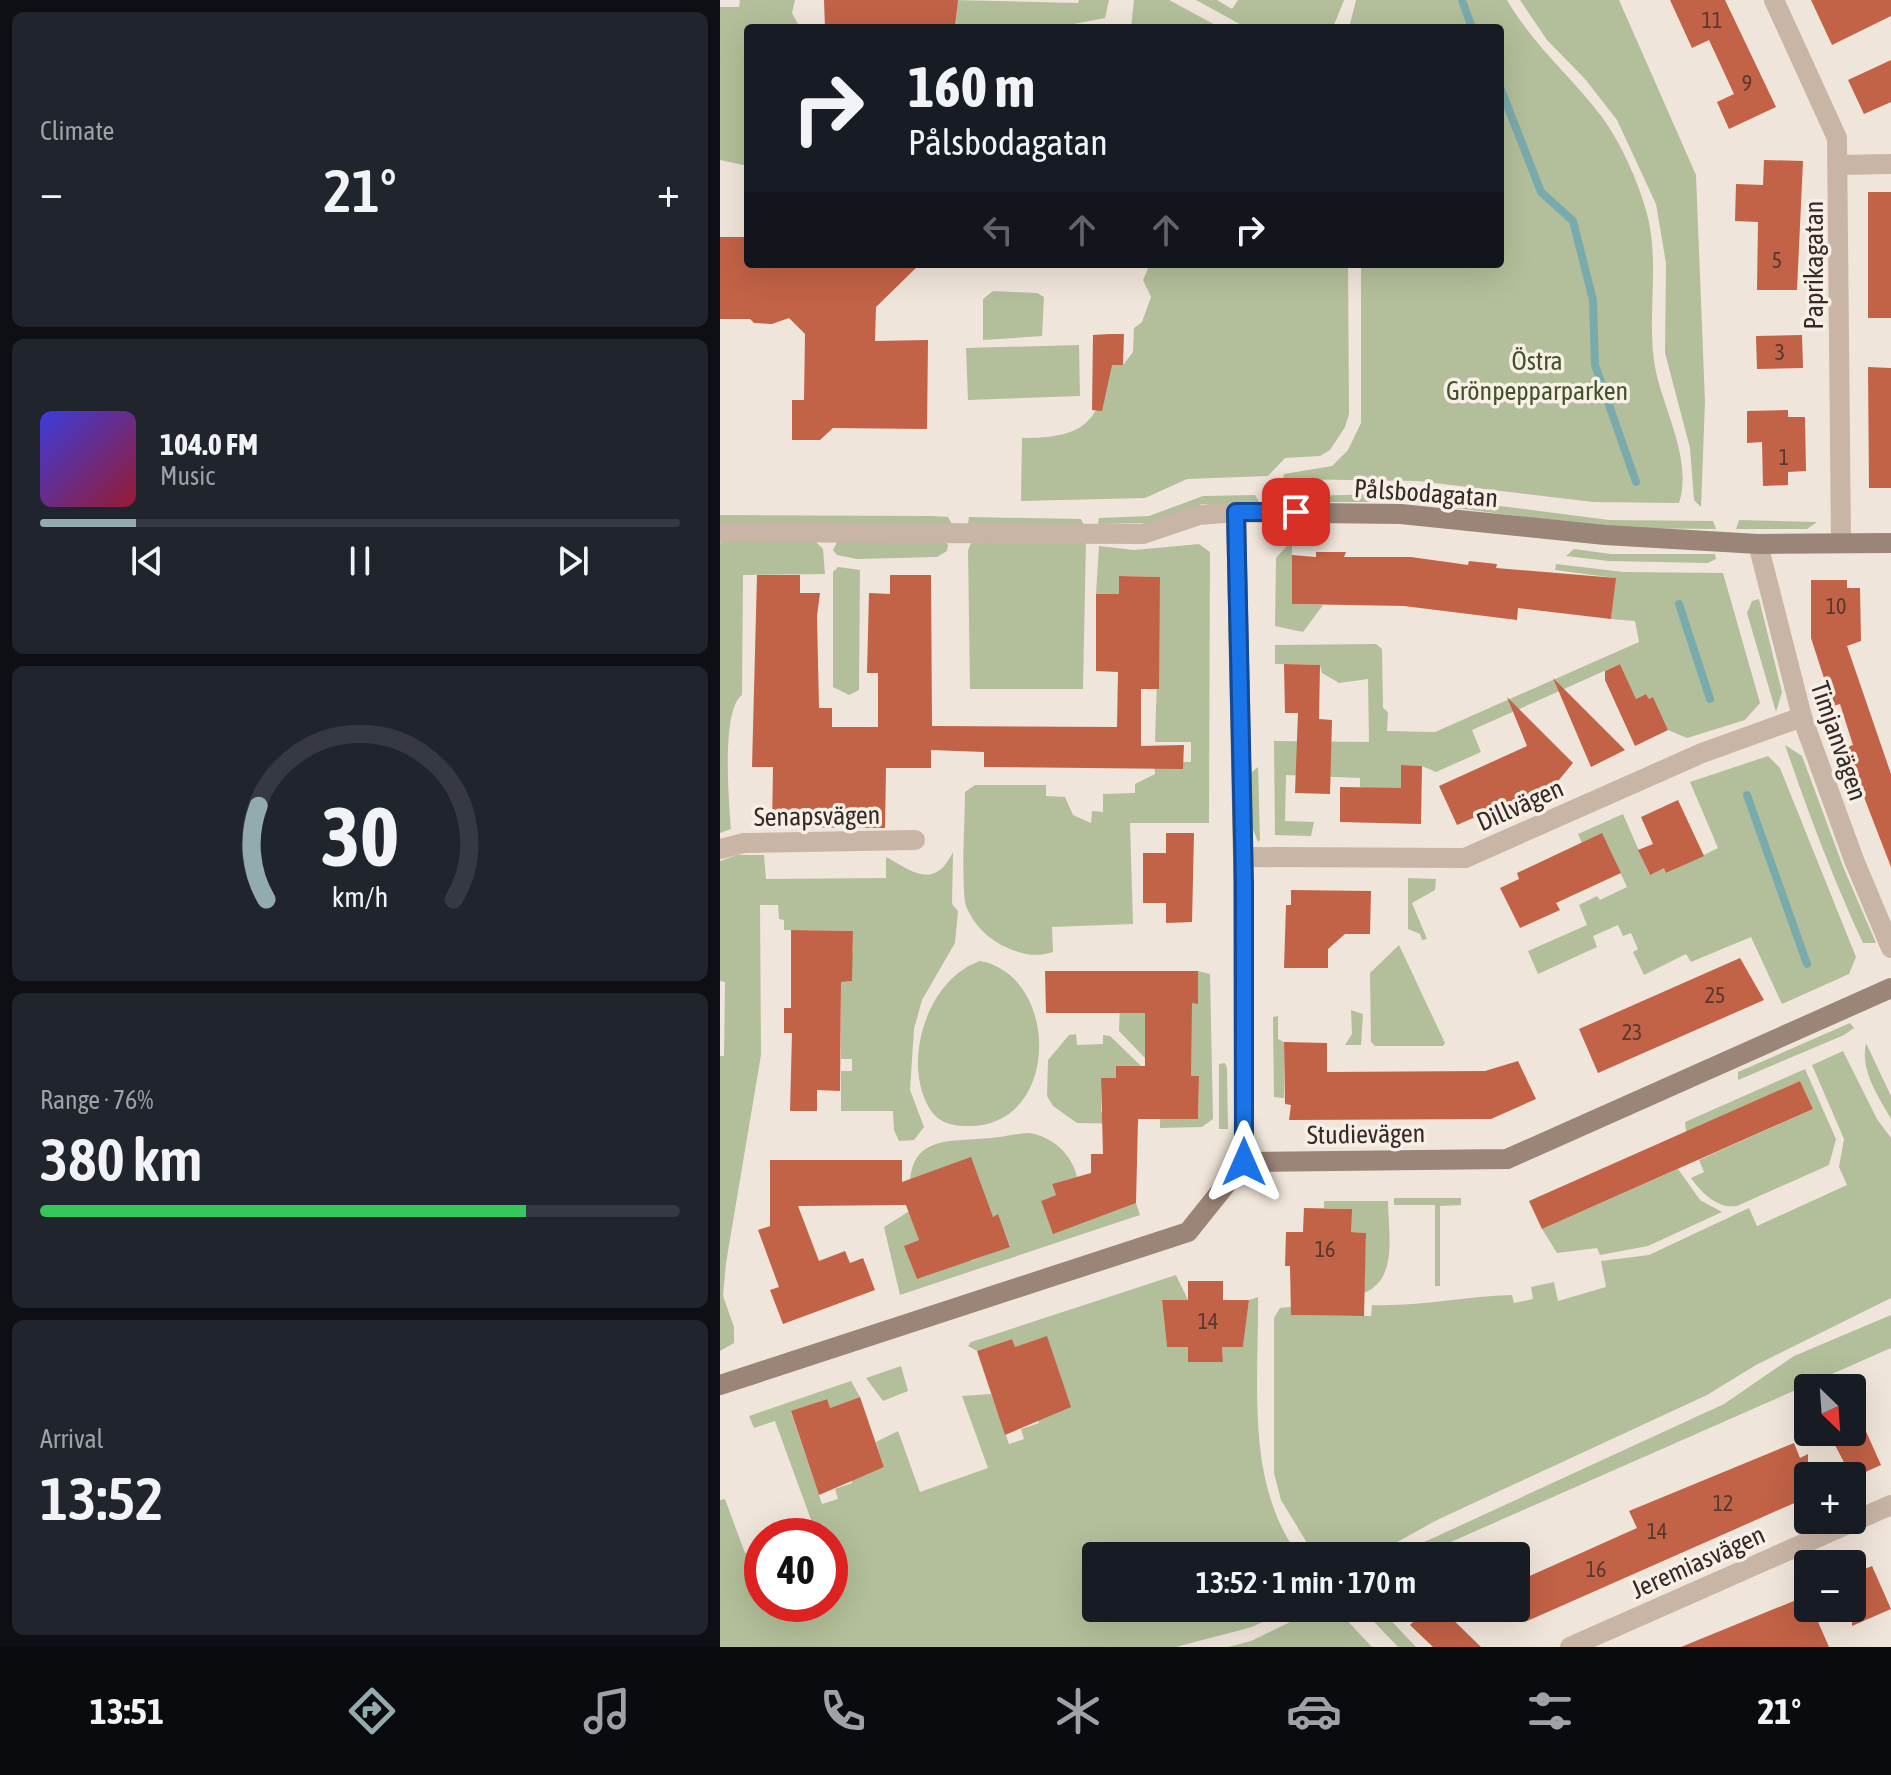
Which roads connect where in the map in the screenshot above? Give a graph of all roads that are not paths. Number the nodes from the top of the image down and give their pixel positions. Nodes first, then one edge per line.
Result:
1 (1774, 0) edge
2 (1891, 164) edge
3 (1839, 165) junction
4 (1236, 512) junction
5 (720, 532) edge
6 (1841, 543) junction
7 (1891, 543) edge
8 (1758, 544) junction
9 (1802, 717) junction
10 (915, 840) dead end
11 (720, 849) edge
12 (1243, 857) junction
13 (1891, 948) edge
14 (1891, 988) edge
15 (1244, 1162) junction
16 (720, 1385) edge
17 (1891, 1505) edge
18 (1570, 1647) edge

1 - 3 street, Paprikagatan
2 - 3 street
3 - 6 street, Paprikagatan
4 - 5 street, Pålsbodagatan
4 - 8 street, Pålsbodagatan
4 - 12 street
6 - 7 street, Pålsbodagatan
6 - 8 street, Pålsbodagatan
8 - 9 street, Timjanvägen
9 - 12 street, Dillvägen
9 - 13 street, Timjanvägen
10 - 11 street, Senapsvägen
12 - 15 street
14 - 15 street, Studievägen
15 - 16 street
17 - 18 street, Jeremiasvägen

